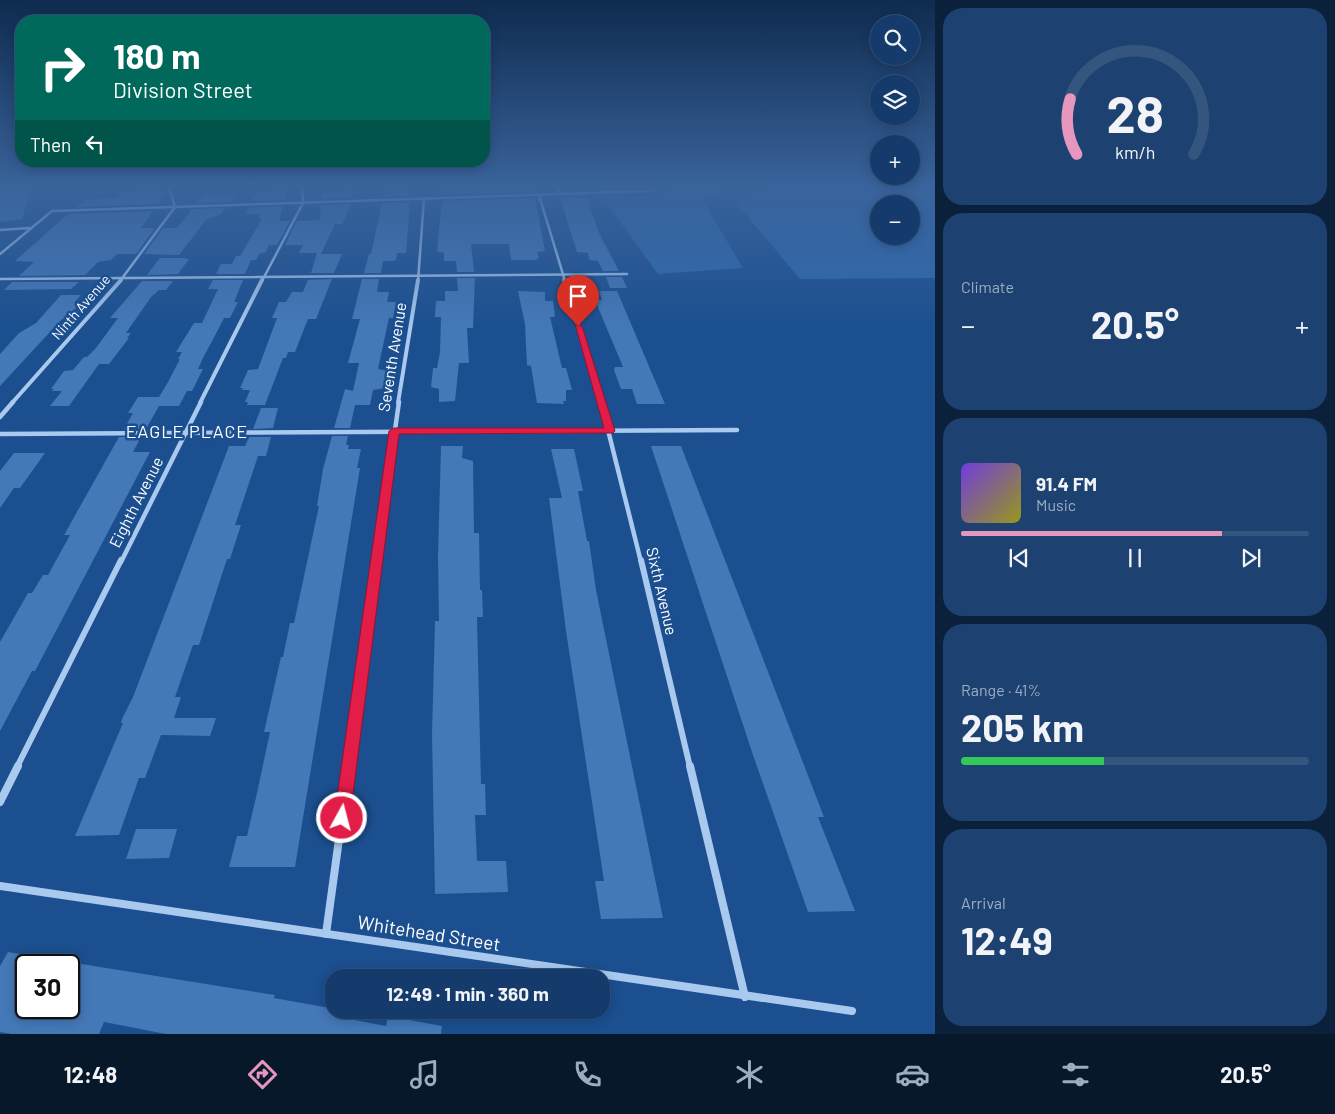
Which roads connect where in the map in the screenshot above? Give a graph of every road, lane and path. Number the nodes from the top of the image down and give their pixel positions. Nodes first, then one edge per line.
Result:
1 (22, 234) edge
2 (155, 234) edge
3 (286, 234) edge
4 (422, 234) edge
5 (550, 234) edge
6 (0, 254) edge
7 (419, 274) junction
8 (562, 274) junction
9 (627, 274) dead end
10 (264, 276) junction
11 (123, 277) junction
12 (0, 279) edge
13 (0, 417) edge
14 (736, 430) dead end
15 (394, 431) junction
16 (610, 431) junction
17 (187, 432) junction
18 (0, 434) edge
19 (0, 802) edge
20 (0, 886) edge
21 (326, 934) junction
22 (745, 997) junction
23 (852, 1011) dead end

1 - 6 street
2 - 11 street, Ninth Avenue
3 - 10 street, Eighth Avenue
4 - 7 street, Seventh Avenue
5 - 8 street, Sixth Avenue
7 - 8 street
7 - 10 street
7 - 15 street, Seventh Avenue
8 - 9 street
8 - 16 street, Sixth Avenue
10 - 11 street
10 - 17 street, Eighth Avenue
11 - 12 street
11 - 13 street, Ninth Avenue
14 - 16 street
15 - 16 street
15 - 17 street
15 - 21 street, Seventh Avenue
16 - 22 street, Sixth Avenue
17 - 18 street
17 - 19 street, Eighth Avenue
20 - 21 street, Whitehead Street
21 - 22 street, Whitehead Street
22 - 23 street, Whitehead Street

